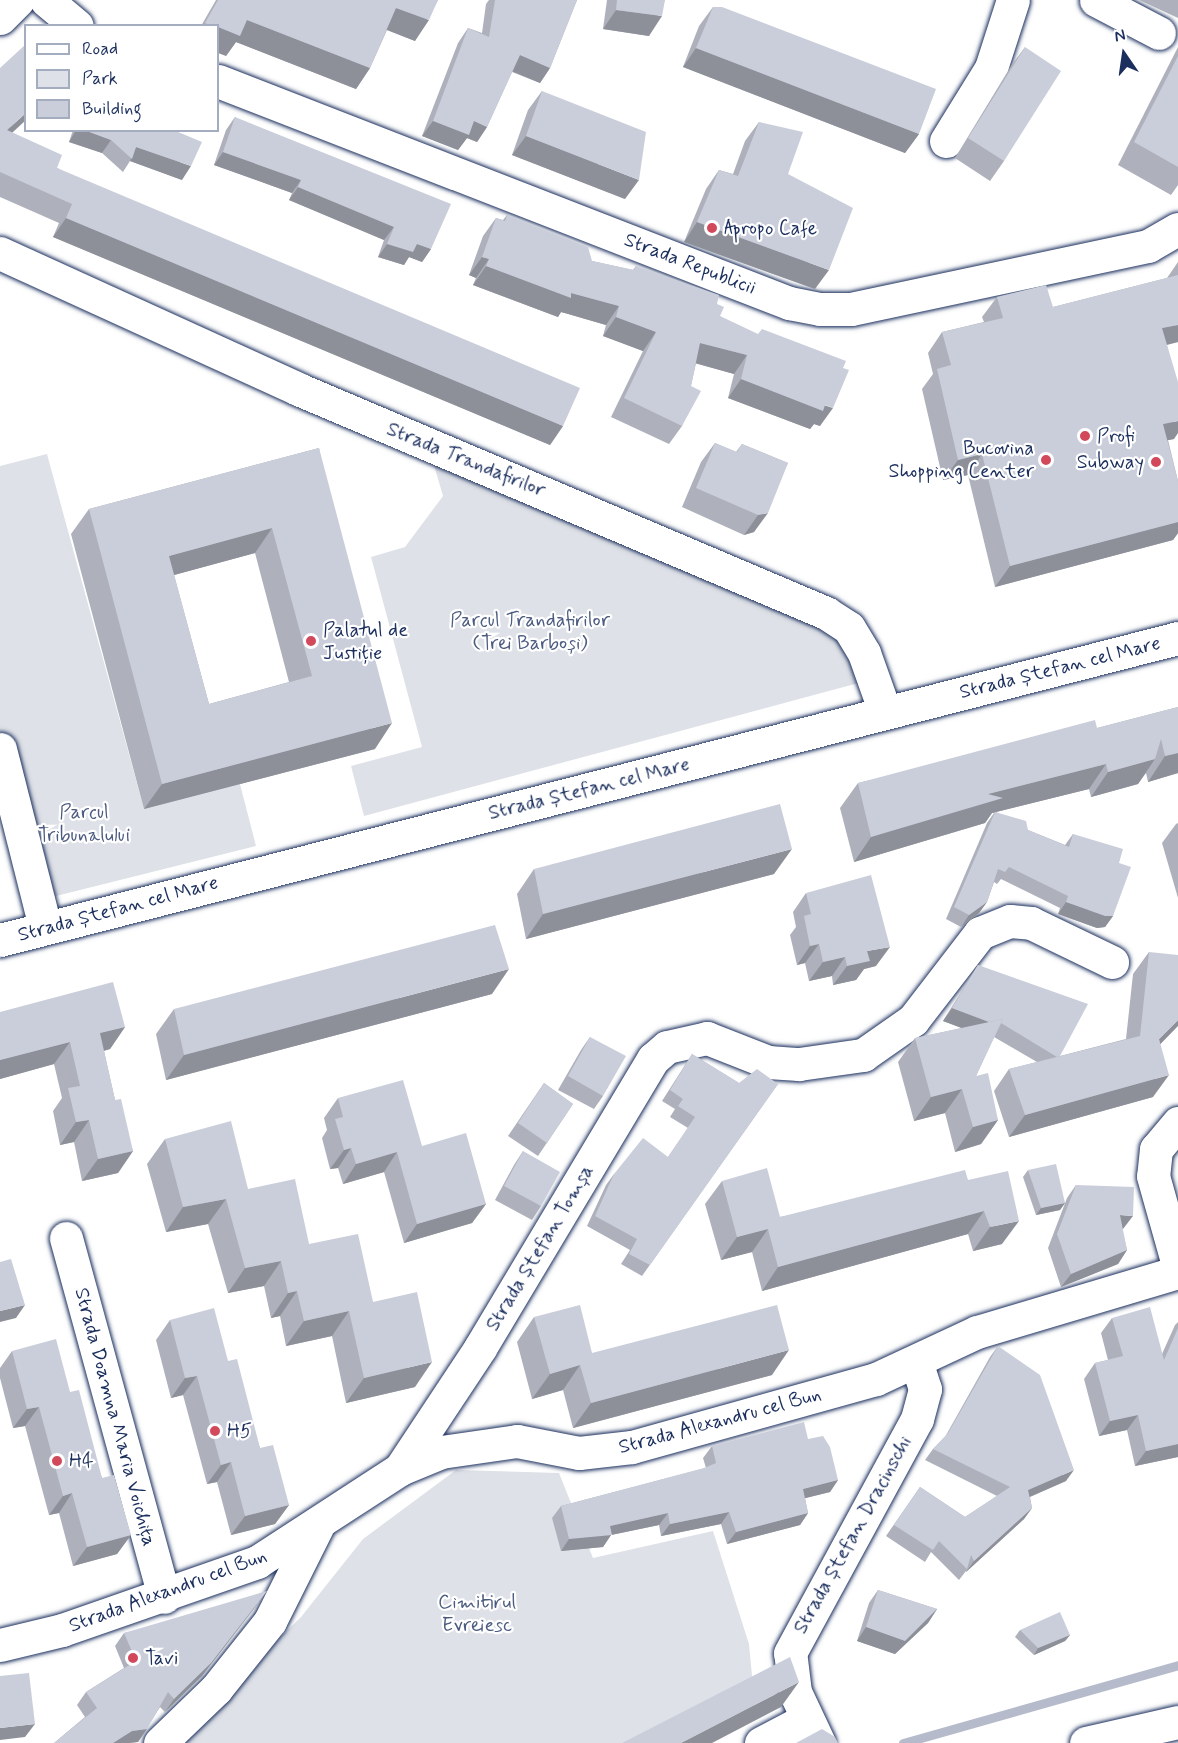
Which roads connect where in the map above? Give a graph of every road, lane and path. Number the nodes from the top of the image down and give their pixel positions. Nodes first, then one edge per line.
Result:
1 (18, 0) edge
2 (46, 0) edge
3 (1013, 0) edge
4 (1096, 0) edge
5 (0, 18) edge
6 (75, 24) edge
7 (1159, 33) dead end
8 (219, 81) edge
9 (946, 141) dead end
10 (1178, 229) edge
11 (0, 253) edge
12 (1178, 638) edge
13 (885, 712) junction
14 (0, 750) edge
15 (45, 927) junction
16 (0, 940) edge
17 (1112, 962) dead end
18 (1178, 1123) edge
19 (66, 1238) dead end
20 (1178, 1265) edge
21 (1178, 1272) edge
22 (916, 1361) junction
23 (400, 1468) junction
24 (317, 1527) junction
25 (164, 1597) junction
26 (0, 1645) edge
27 (1178, 1722) edge
28 (813, 1731) edge
29 (160, 1743) edge
30 (760, 1743) edge
31 (1086, 1743) edge

1 - 5 street
2 - 6 street
3 - 9 street
4 - 7 street
8 - 10 street, Strada Republicii
11 - 13 street, Strada Trandafirilor
12 - 13 street, Strada Ștefan cel Mare
13 - 15 street, Strada Ștefan cel Mare
14 - 15 street
15 - 16 street, Strada Ștefan cel Mare
17 - 23 street, Strada Ștefan Tomșa
18 - 20 street
19 - 25 street, Strada Doamna Maria Voichița
21 - 22 street, Strada Alexandru cel Bun
22 - 23 street, Strada Alexandru cel Bun
22 - 28 street, Strada Ștefan Dracinschi
23 - 24 street, Strada Alexandru cel Bun
24 - 25 street, Strada Alexandru cel Bun
24 - 29 street
25 - 26 street, Strada Alexandru cel Bun
27 - 31 street
28 - 30 street

